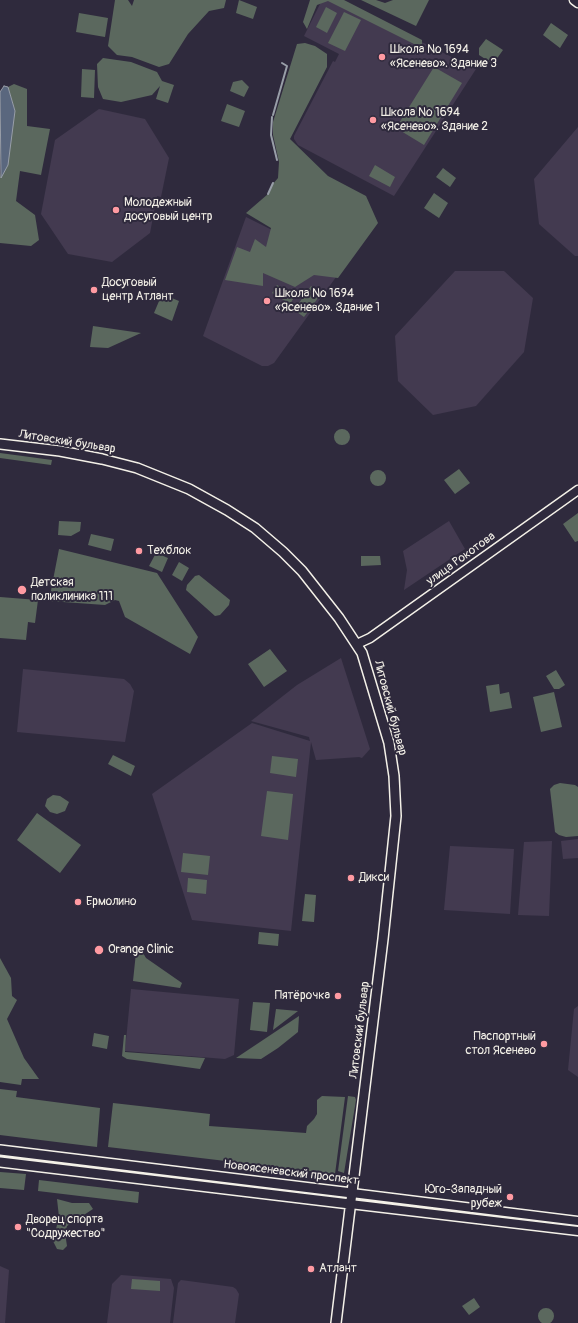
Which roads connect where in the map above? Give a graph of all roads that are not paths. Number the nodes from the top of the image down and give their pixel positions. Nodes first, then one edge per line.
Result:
1 (574, 0) edge
2 (578, 3) edge
3 (0, 444) edge
4 (578, 490) edge
5 (357, 644) junction
6 (0, 1150) edge
7 (0, 1162) edge
8 (352, 1192) junction
9 (350, 1204) junction
10 (578, 1221) edge
11 (578, 1231) edge
12 (336, 1323) edge

1 - 2 street
3 - 5 main road, Литовский бульвар
4 - 5 street, улица Рокотова
5 - 8 main road, Литовский бульвар
6 - 8 main road, Новоясеневский проспект
7 - 9 main road, Новоясеневский проспект
8 - 9 main road, Литовский бульвар
8 - 10 street, Новоясеневский проспект
9 - 11 street, Новоясеневский проспект
9 - 12 main road, Литовский бульвар

